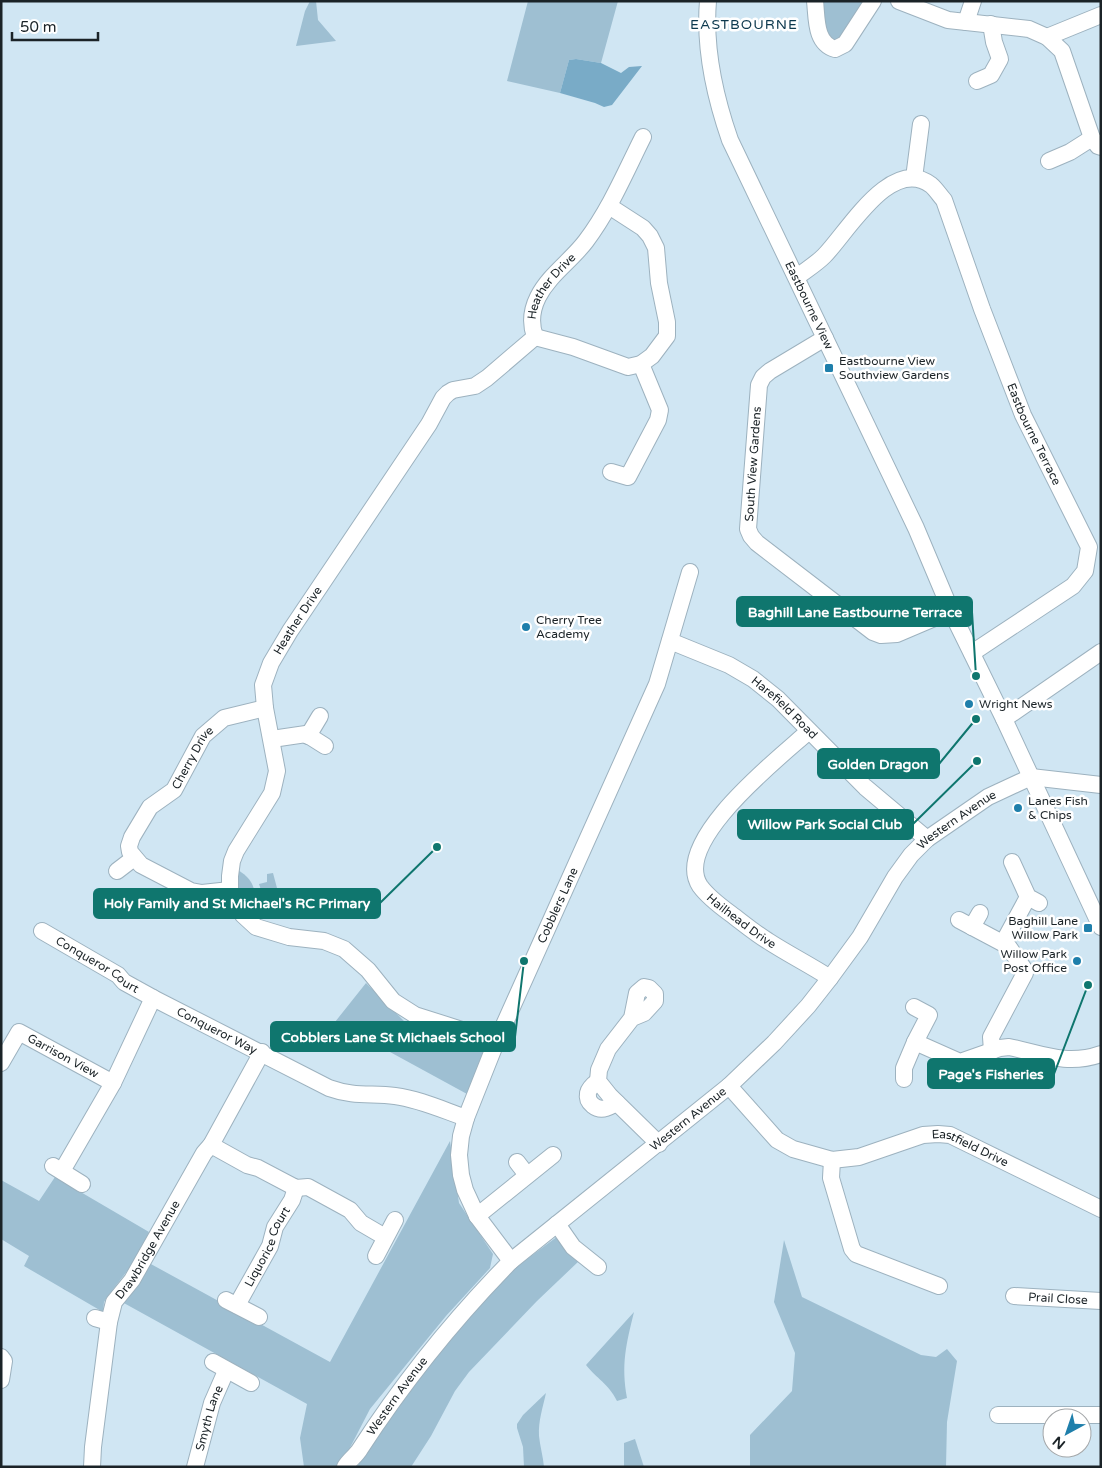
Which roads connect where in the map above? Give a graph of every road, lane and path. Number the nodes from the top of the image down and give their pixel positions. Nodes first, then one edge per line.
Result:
1 (708, 1) edge
2 (815, 1) edge
3 (873, 1) edge
4 (899, 1) edge
5 (973, 1) edge
6 (1101, 16) edge
7 (966, 22) junction
8 (999, 25) junction
9 (1047, 37) junction
10 (985, 81) dead end
11 (921, 124) dead end
12 (643, 136) dead end
13 (1096, 142) edge
14 (1049, 161) dead end
15 (914, 178) junction
16 (609, 206) junction
17 (797, 277) junction
18 (535, 337) junction
19 (825, 338) junction
20 (641, 364) junction
21 (611, 472) dead end
22 (690, 572) dead end
23 (951, 611) junction
24 (670, 641) junction
25 (1101, 652) edge
26 (972, 653) junction
27 (265, 708) junction
28 (320, 716) dead end
29 (1004, 719) junction
30 (809, 730) junction
31 (308, 736) junction
32 (272, 739) junction
33 (325, 746) dead end
34 (1031, 777) junction
35 (1101, 786) edge
36 (927, 838) junction
37 (134, 858) junction
38 (1012, 862) dead end
39 (117, 871) dead end
40 (230, 890) junction
41 (970, 920) dead end
42 (1101, 927) edge
43 (42, 931) dead end
44 (1004, 944) junction
45 (830, 978) junction
46 (154, 998) junction
47 (914, 1007) dead end
48 (632, 1018) dead end
49 (914, 1042) junction
50 (495, 1045) junction
51 (992, 1051) junction
52 (262, 1052) junction
53 (1101, 1054) edge
54 (1, 1063) edge
55 (904, 1079) dead end
56 (112, 1083) junction
57 (729, 1086) junction
58 (466, 1118) junction
59 (659, 1144) junction
60 (211, 1145) junction
61 (553, 1156) dead end
62 (832, 1160) junction
63 (82, 1184) dead end
64 (296, 1188) junction
65 (1101, 1209) edge
66 (477, 1216) junction
67 (395, 1220) dead end
68 (557, 1224) junction
69 (385, 1237) junction
70 (376, 1256) dead end
71 (511, 1261) junction
72 (598, 1267) dead end
73 (939, 1286) dead end
74 (1014, 1296) dead end
75 (1101, 1301) edge
76 (259, 1317) dead end
77 (1, 1357) edge
78 (1, 1380) edge
79 (251, 1383) dead end
80 (998, 1415) dead end
81 (1101, 1416) edge
82 (92, 1467) edge
83 (196, 1467) edge
84 (345, 1467) edge

1 - 17 street, Eastbourne View
2 - 3 street
4 - 7 street
5 - 7 street
6 - 9 street
7 - 8 street
8 - 9 street
8 - 10 street
9 - 13 street
11 - 15 street
12 - 16 street, Heather Drive
13 - 14 street
15 - 17 street
15 - 26 street, Eastbourne Terrace
16 - 18 street, Heather Drive
16 - 20 street
17 - 19 street, Eastbourne View
18 - 20 street
18 - 27 street, Heather Drive
19 - 23 street, Eastbourne View
19 - 23 street, South View Gardens
20 - 21 street
22 - 24 street, Cobblers Lane
23 - 26 street, Eastbourne View
24 - 30 street, Harefield Road
24 - 50 street, Cobblers Lane
25 - 29 street
26 - 29 street, Eastbourne View
27 - 32 street, Heather Drive
27 - 37 street, Cherry Drive
28 - 31 street
29 - 34 street, Eastbourne View
30 - 36 street, Harefield Road
30 - 45 street, Hailhead Drive
31 - 32 street
31 - 33 street
32 - 40 street, Heather Drive
34 - 35 street
34 - 36 street, Western Avenue
34 - 42 street, Eastbourne View
36 - 45 street, Western Avenue
37 - 39 street
37 - 40 street
38 - 44 street
40 - 50 street
41 - 44 street
43 - 46 street, Conqueror Court
44 - 51 street
45 - 57 street, Western Avenue
46 - 52 street, Conqueror Way
46 - 56 street
47 - 49 street
48 - 59 street
49 - 51 street
49 - 55 street
50 - 58 street, Cobblers Lane
51 - 53 street
52 - 58 street, Conqueror Way
52 - 60 street, Drawbridge Avenue
54 - 56 street, Garrison View
56 - 63 street
57 - 59 street, Western Avenue
57 - 62 street, Eastfield Drive
58 - 66 street, Cobblers Lane
59 - 68 street, Western Avenue
60 - 64 street
60 - 82 street, Drawbridge Avenue
61 - 66 street
62 - 65 street, Eastfield Drive
62 - 73 street
64 - 69 street
64 - 76 street, Liquorice Court
66 - 71 street, Cobblers Lane
67 - 69 street
68 - 71 street, Western Avenue
68 - 72 street
69 - 70 street
71 - 84 street, Western Avenue
74 - 75 street, Prail Close
77 - 78 street
79 - 83 street, Smyth Lane
80 - 81 street

